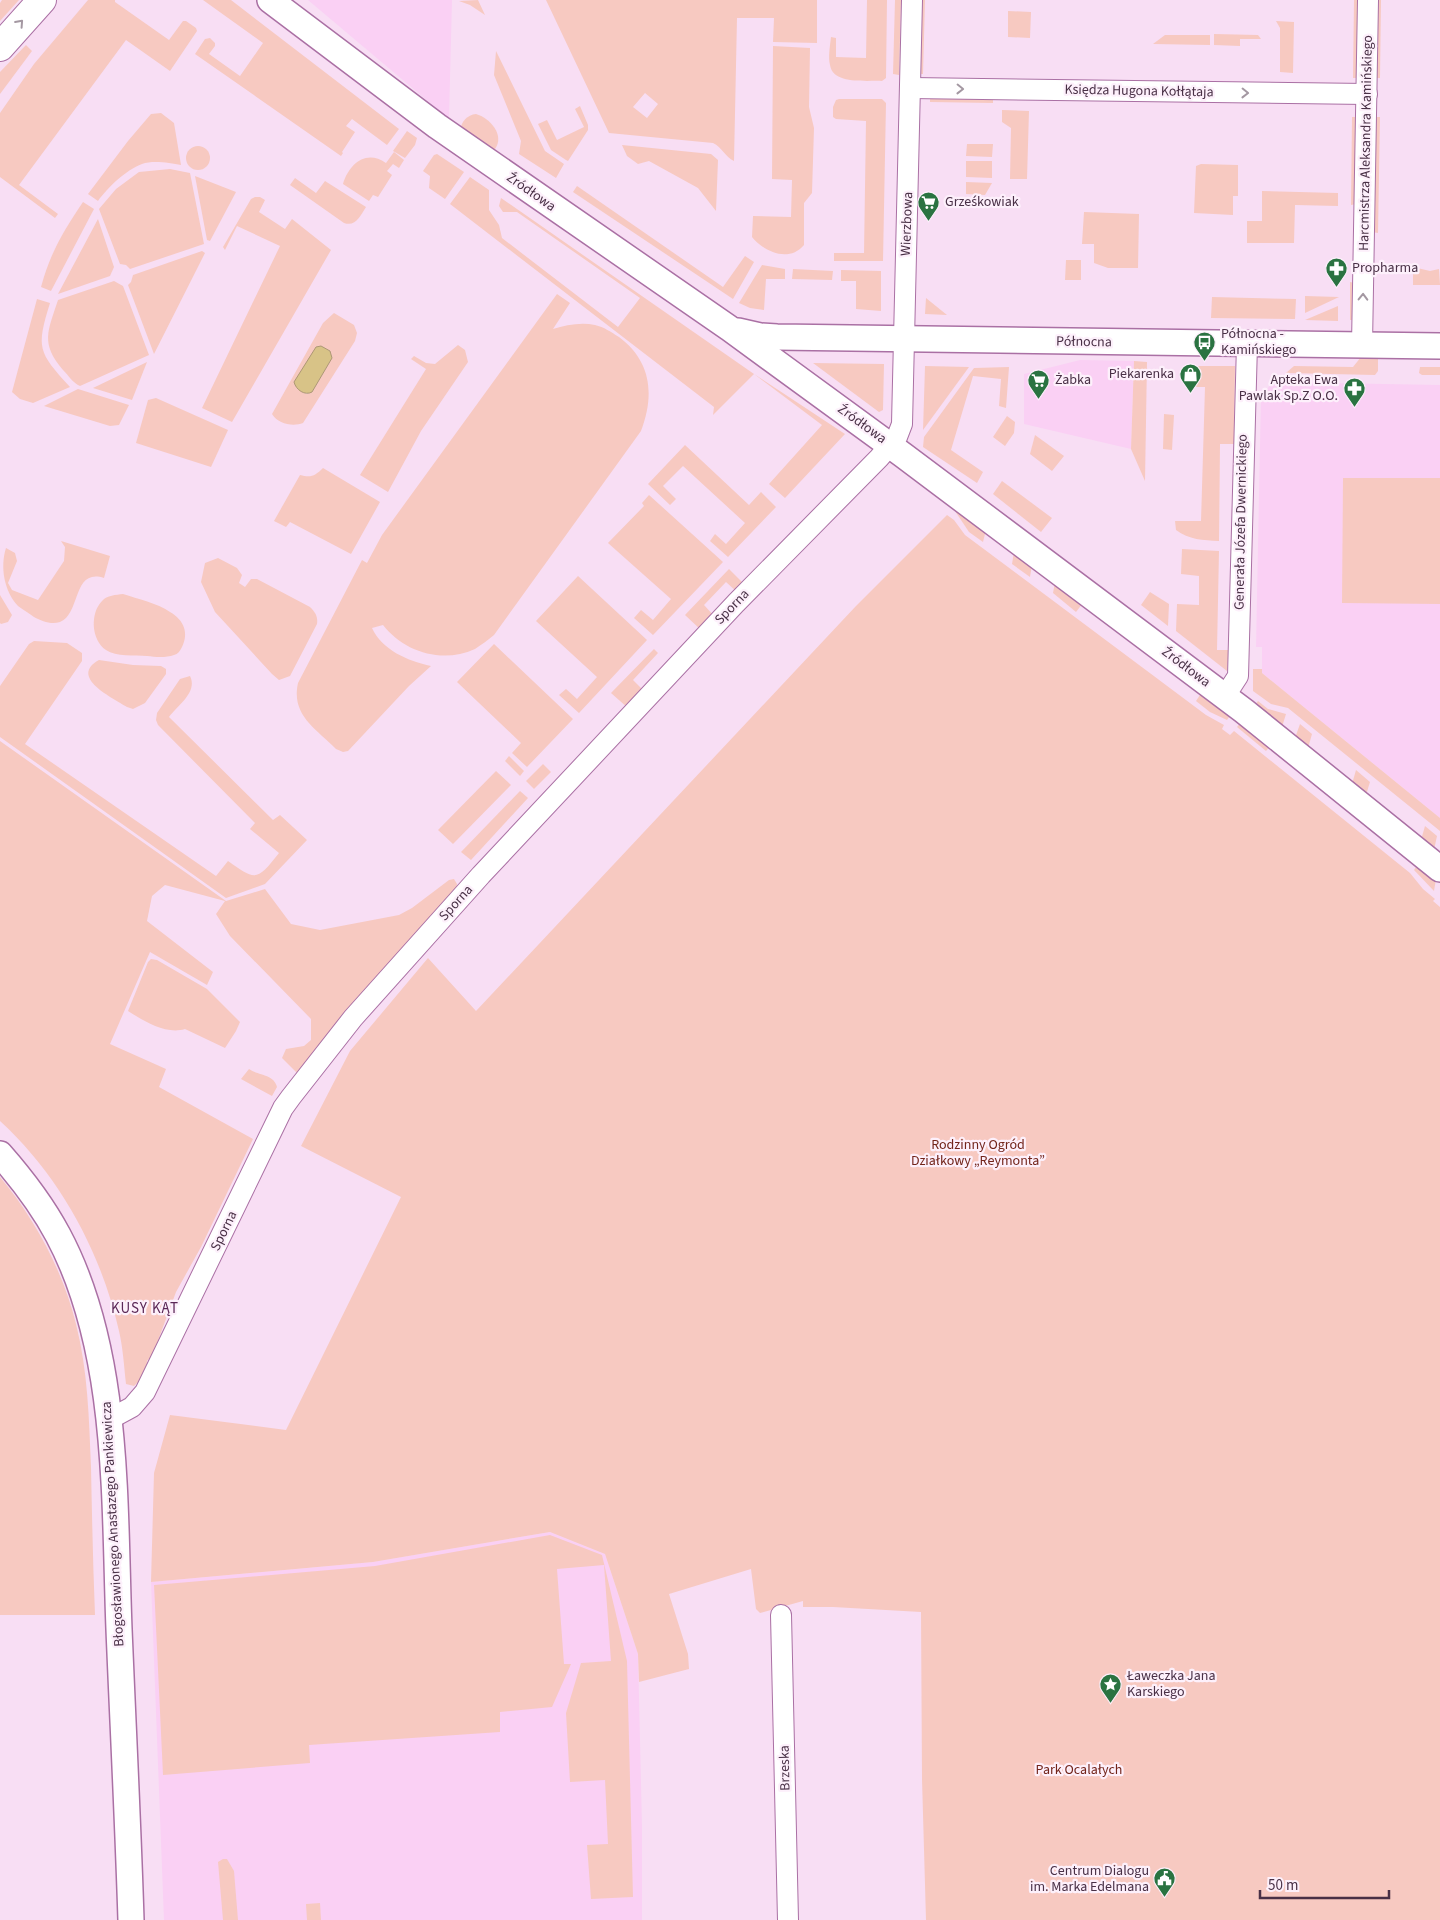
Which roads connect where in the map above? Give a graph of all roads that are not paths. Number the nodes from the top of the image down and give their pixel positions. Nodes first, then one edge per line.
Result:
1 (42, 0) edge
2 (270, 0) edge
3 (912, 0) edge
4 (1368, 0) edge
5 (0, 47) edge
6 (911, 88) junction
7 (1367, 94) junction
8 (729, 328) junction
9 (904, 339) junction
10 (1247, 344) junction
11 (1362, 346) junction
12 (1440, 346) edge
13 (890, 445) junction
14 (1225, 696) junction
15 (1440, 869) edge
16 (0, 1154) edge
17 (108, 1420) junction
18 (781, 1615) dead end
19 (131, 1920) edge
20 (788, 1920) edge

5 -> 1 main road
2 - 8 street, Źródłowa
3 - 6 street, Wierzbowa
4 - 7 street, Harcmistrza Aleksandra Kamińskiego
6 -> 7 street, Księdza Hugona Kołłątaja
6 - 9 street, Wierzbowa
11 -> 7 street, Harcmistrza Aleksandra Kamińskiego
8 - 9 street, Północna
8 - 13 street, Źródłowa
9 - 10 street, Północna
9 - 13 street, Wierzbowa
10 - 11 street, Północna
10 - 14 street, Generała Józefa Dwernickiego
11 - 12 street, Północna
13 - 14 street, Źródłowa
13 - 17 street, Sporna
14 - 15 street, Źródłowa
16 - 17 street, Błogosławionego Anastazego Pankiewicza
17 - 19 street, Błogosławionego Anastazego Pankiewicza
18 - 20 street, Brzeska

